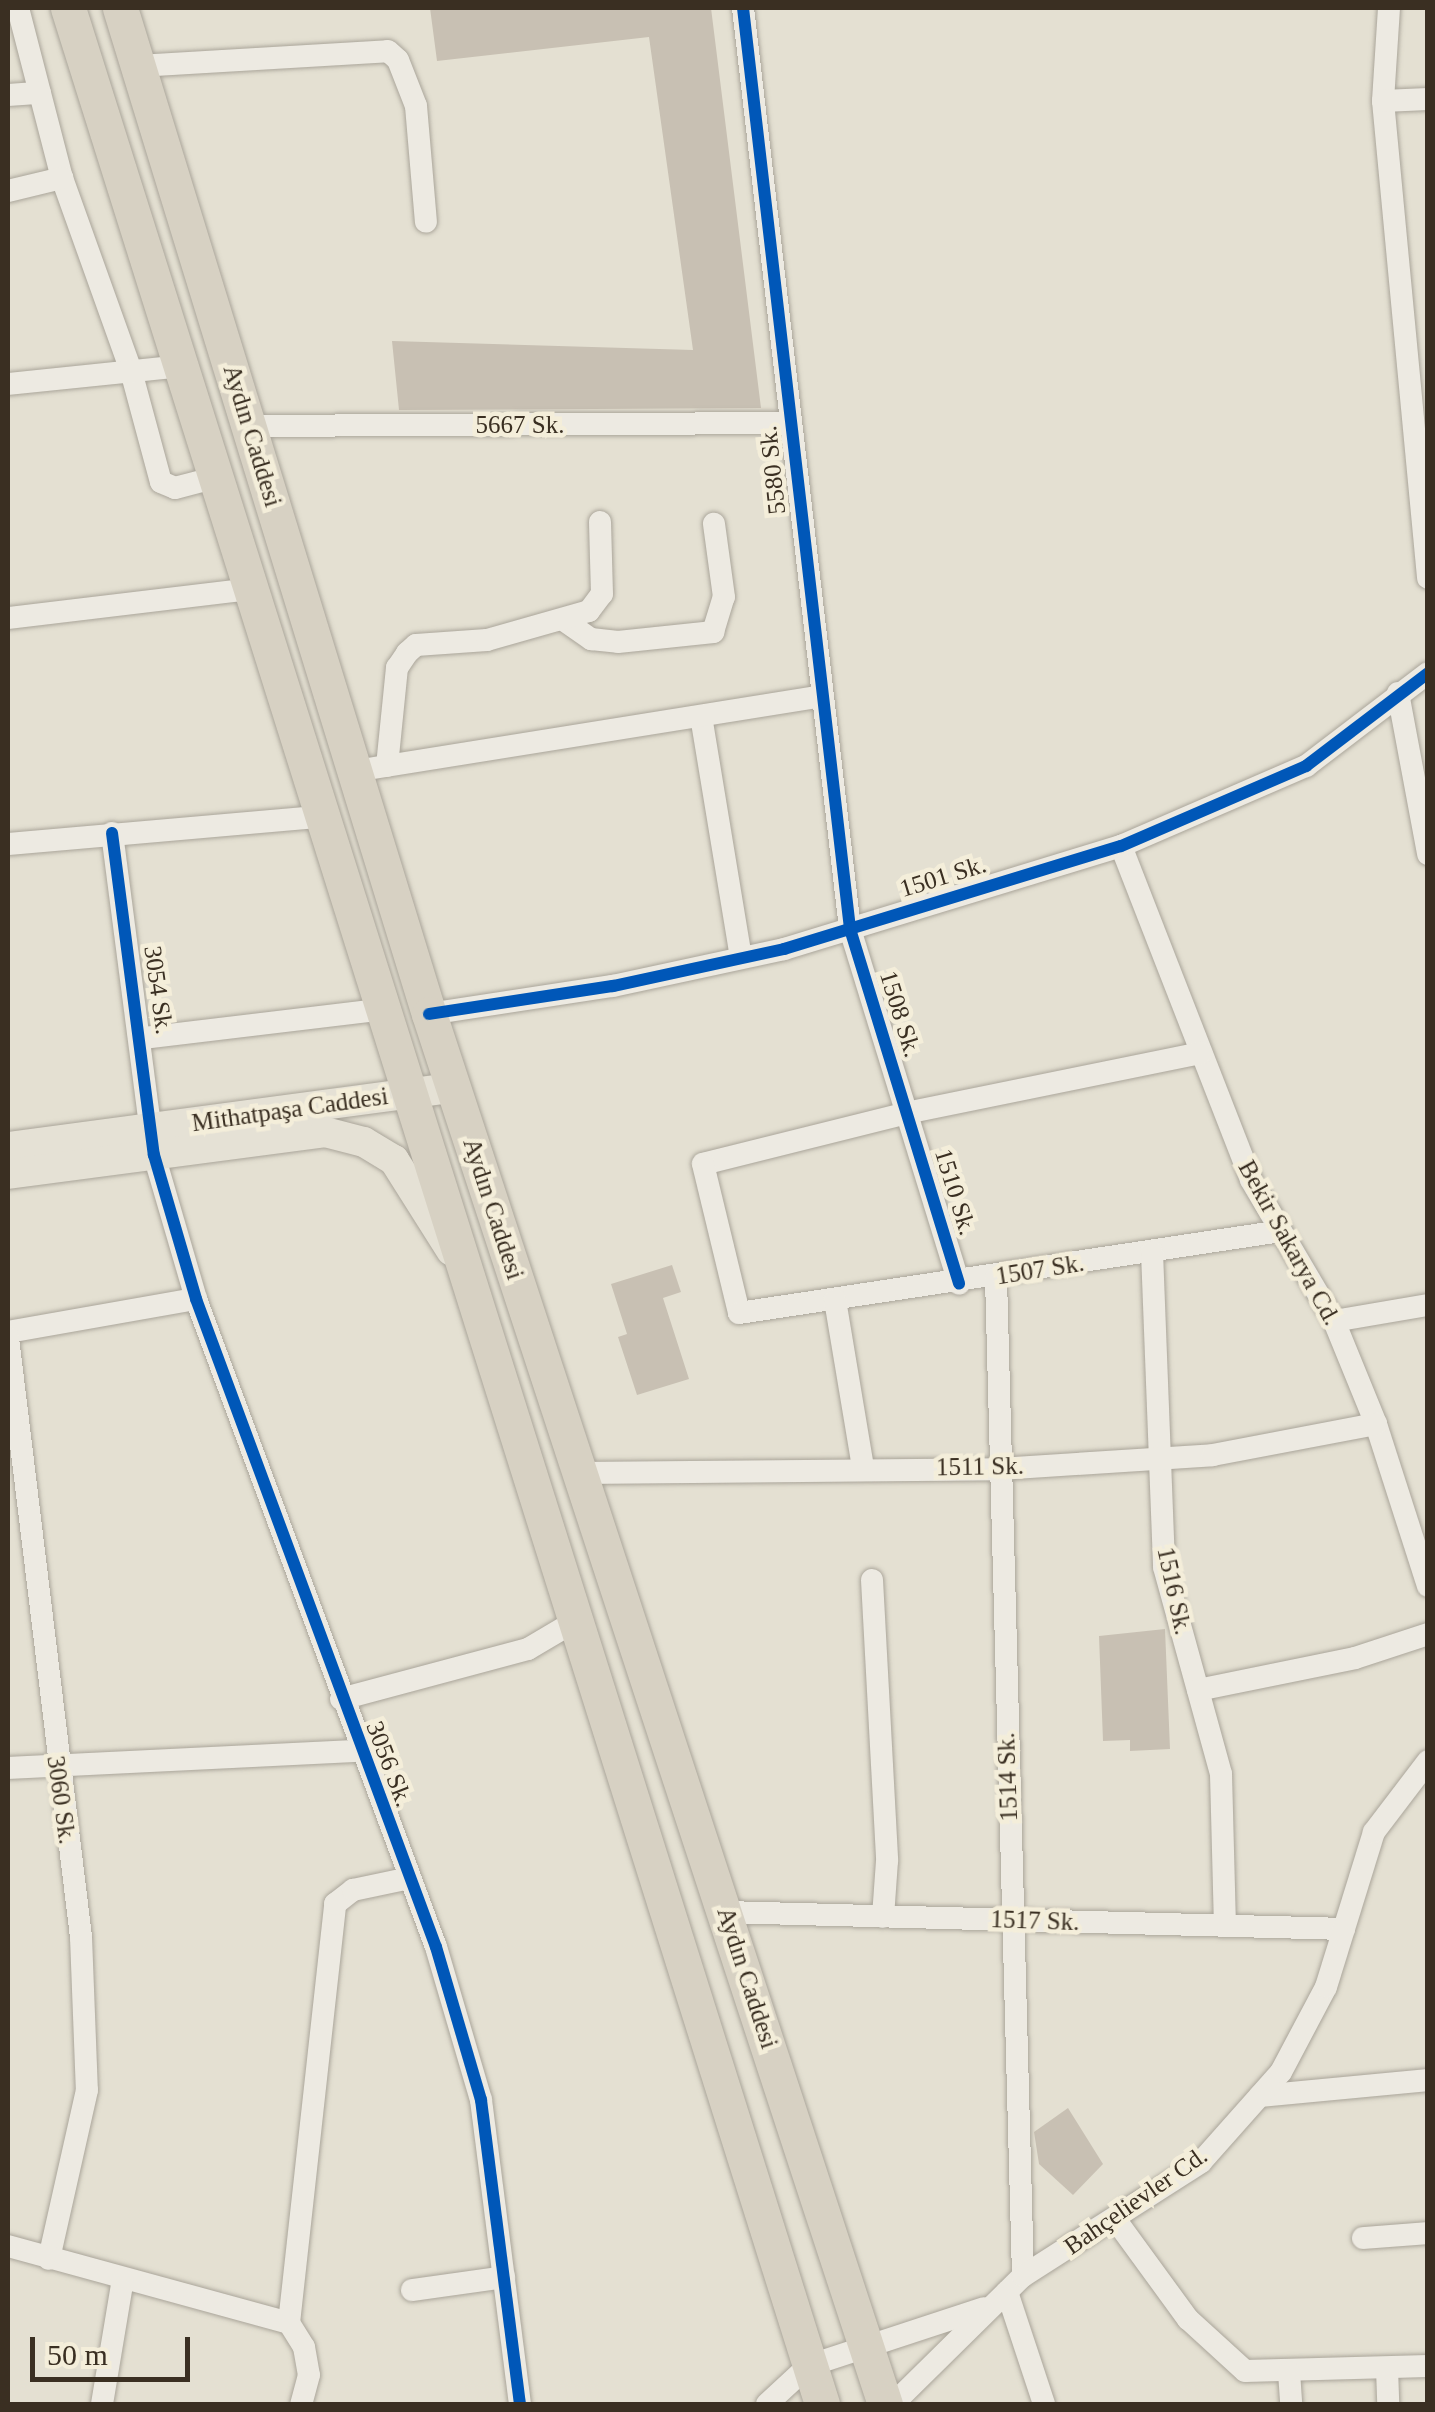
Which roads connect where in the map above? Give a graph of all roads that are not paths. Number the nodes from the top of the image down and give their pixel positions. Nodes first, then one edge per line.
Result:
1 (18, 8) edge
2 (68, 8) edge
3 (120, 8) edge
4 (743, 8) edge
5 (1389, 8) edge
6 (138, 66) junction
7 (40, 93) junction
8 (8, 95) edge
9 (1428, 99) edge
10 (1383, 102) junction
11 (62, 178) junction
12 (8, 191) edge
13 (426, 222) dead end
14 (1416, 306) edge
15 (181, 366) junction
16 (131, 371) junction
17 (8, 384) edge
18 (791, 423) junction
19 (248, 426) junction
20 (217, 477) junction
21 (600, 522) dead end
22 (714, 524) dead end
23 (1428, 578) edge
24 (253, 588) junction
25 (8, 618) edge
26 (565, 621) junction
27 (1428, 673) edge
28 (1398, 693) junction
29 (819, 697) junction
30 (701, 716) junction
31 (370, 768) junction
32 (326, 816) junction
33 (112, 833) junction
34 (8, 844) edge
35 (1121, 846) junction
36 (1428, 854) edge
37 (850, 928) junction
38 (742, 958) junction
39 (386, 1008) junction
40 (429, 1014) junction
41 (143, 1038) junction
42 (1202, 1053) junction
43 (454, 1088) junction
44 (412, 1093) junction
45 (907, 1113) junction
46 (152, 1142) junction
47 (8, 1147) edge
48 (8, 1174) edge
49 (1281, 1231) junction
50 (1152, 1252) junction
51 (996, 1278) junction
52 (473, 1284) junction
53 (959, 1284) junction
54 (196, 1299) junction
55 (835, 1300) junction
56 (1428, 1305) edge
57 (1334, 1321) junction
58 (8, 1335) edge
59 (1376, 1424) junction
60 (1156, 1459) junction
61 (863, 1468) junction
62 (999, 1469) junction
63 (580, 1474) junction
64 (872, 1580) dead end
65 (1428, 1586) edge
66 (577, 1620) junction
67 (1428, 1634) edge
68 (1198, 1690) junction
69 (341, 1700) junction
70 (359, 1751) junction
71 (1428, 1760) edge
72 (56, 1766) junction
73 (8, 1768) edge
74 (410, 1878) junction
75 (725, 1912) junction
76 (883, 1917) junction
77 (1012, 1920) junction
78 (1224, 1926) junction
79 (1344, 1929) junction
80 (1428, 2080) edge
81 (1260, 2096) junction
82 (1115, 2219) junction
83 (1428, 2234) edge
84 (1363, 2238) dead end
85 (8, 2246) edge
86 (49, 2259) junction
87 (504, 2277) junction
88 (124, 2279) junction
89 (1015, 2284) junction
90 (412, 2290) dead end
91 (988, 2307) junction
92 (288, 2323) junction
93 (866, 2348) junction
94 (808, 2366) junction
95 (1428, 2366) edge
96 (1387, 2368) junction
97 (1289, 2372) junction
98 (102, 2404) edge
99 (300, 2404) edge
100 (520, 2404) edge
101 (767, 2404) edge
102 (822, 2404) edge
103 (885, 2404) edge
104 (893, 2404) edge
105 (1044, 2404) edge
106 (1291, 2404) edge
107 (1388, 2404) edge

1 - 7 street
2 - 15 highway, Aydın Caddesi
3 - 6 highway, Aydın Caddesi
4 - 18 street, 5580 Sk.
5 - 10 street
6 - 13 street
6 - 19 highway, Aydın Caddesi
7 - 8 street
7 - 11 street
9 - 10 street
10 - 14 street
11 - 12 street
11 - 16 street
14 - 23 street
15 - 16 street
15 - 20 highway, Aydın Caddesi
16 - 17 street
16 - 20 street
18 - 19 street, 5667 Sk.
18 - 29 street, 5580 Sk.
19 - 31 highway, Aydın Caddesi
20 - 24 highway, Aydın Caddesi
21 - 26 street
22 - 26 street
24 - 25 street
24 - 32 highway, Aydın Caddesi
26 - 31 street
27 - 28 street, 1501 Sk.
28 - 35 street, 1501 Sk.
28 - 36 street
29 - 30 street
29 - 37 street, 5580 Sk.
30 - 31 street
30 - 38 street
31 - 40 highway, Aydın Caddesi
32 - 33 street
32 - 39 highway, Aydın Caddesi
33 - 34 street
33 - 41 street, 3054 Sk.
35 - 37 street, 1501 Sk.
35 - 42 street, Bekir Sakarya Cd.
37 - 38 street, 1501 Sk.
37 - 45 street, 1508 Sk.
38 - 40 street, 1501 Sk.
39 - 41 street
39 - 44 highway, Aydın Caddesi
40 - 43 highway, Aydın Caddesi
41 - 46 street, 3054 Sk.
42 - 45 street
42 - 49 street, Bekir Sakarya Cd.
43 - 44 main road, Mithatpaşa Caddesi
43 - 63 highway, Aydın Caddesi
44 - 46 main road, Mithatpaşa Caddesi
44 - 52 highway, Aydın Caddesi
45 - 53 street, 1510 Sk.
45 - 55 street, 1507 Sk.
46 - 47 main road, Mithatpaşa Caddesi
46 - 48 main road, Mithatpaşa Caddesi
46 - 52 main road, Mithatpaşa Caddesi
46 - 54 street, 3056 Sk.
49 - 50 street, 1507 Sk.
49 - 57 street, Bekir Sakarya Cd.
50 - 51 street, 1507 Sk.
50 - 60 street, 1516 Sk.
51 - 53 street, 1507 Sk.
51 - 62 street, 1514 Sk.
52 - 66 highway, Aydın Caddesi
53 - 55 street, 1507 Sk.
54 - 58 street
54 - 69 street, 3056 Sk.
55 - 61 street
56 - 57 street
57 - 59 street, Bekir Sakarya Cd.
58 - 72 street, 3060 Sk.
59 - 60 street, 1511 Sk.
59 - 65 street, Bekir Sakarya Cd.
60 - 62 street, 1511 Sk.
60 - 68 street, 1516 Sk.
61 - 62 street, 1511 Sk.
61 - 63 street, 1511 Sk.
62 - 77 street, 1514 Sk.
63 - 75 highway, Aydın Caddesi
64 - 76 street
66 - 69 street
66 - 94 highway, Aydın Caddesi
67 - 68 street
68 - 78 street, 1516 Sk.
69 - 70 street, 3056 Sk.
70 - 72 street
70 - 74 street, 3056 Sk.
71 - 79 street, Bahçelievler Cd.
72 - 73 street
72 - 86 street, 3060 Sk.
74 - 87 street, 3056 Sk.
74 - 92 street
75 - 76 street, 1517 Sk.
75 - 93 highway, Aydın Caddesi
76 - 77 street, 1517 Sk.
77 - 78 street, 1517 Sk.
77 - 89 street, 1514 Sk.
78 - 79 street, 1517 Sk.
79 - 81 street, Bahçelievler Cd.
80 - 81 street
81 - 82 street, Bahçelievler Cd.
82 - 89 street, Bahçelievler Cd.
82 - 97 street
83 - 84 street
85 - 86 street
86 - 88 street
87 - 90 street
87 - 100 street, 3056 Sk.
88 - 92 street
88 - 98 street
89 - 91 street, Bahçelievler Cd.
89 - 105 street, 1514 Sk.
91 - 93 street
91 - 104 street, Bahçelievler Cd.
92 - 99 street
93 - 94 street
93 - 103 highway, Aydın Caddesi
94 - 101 street
94 - 102 highway, Aydın Caddesi
95 - 96 street
96 - 97 street
96 - 107 street
97 - 106 street

